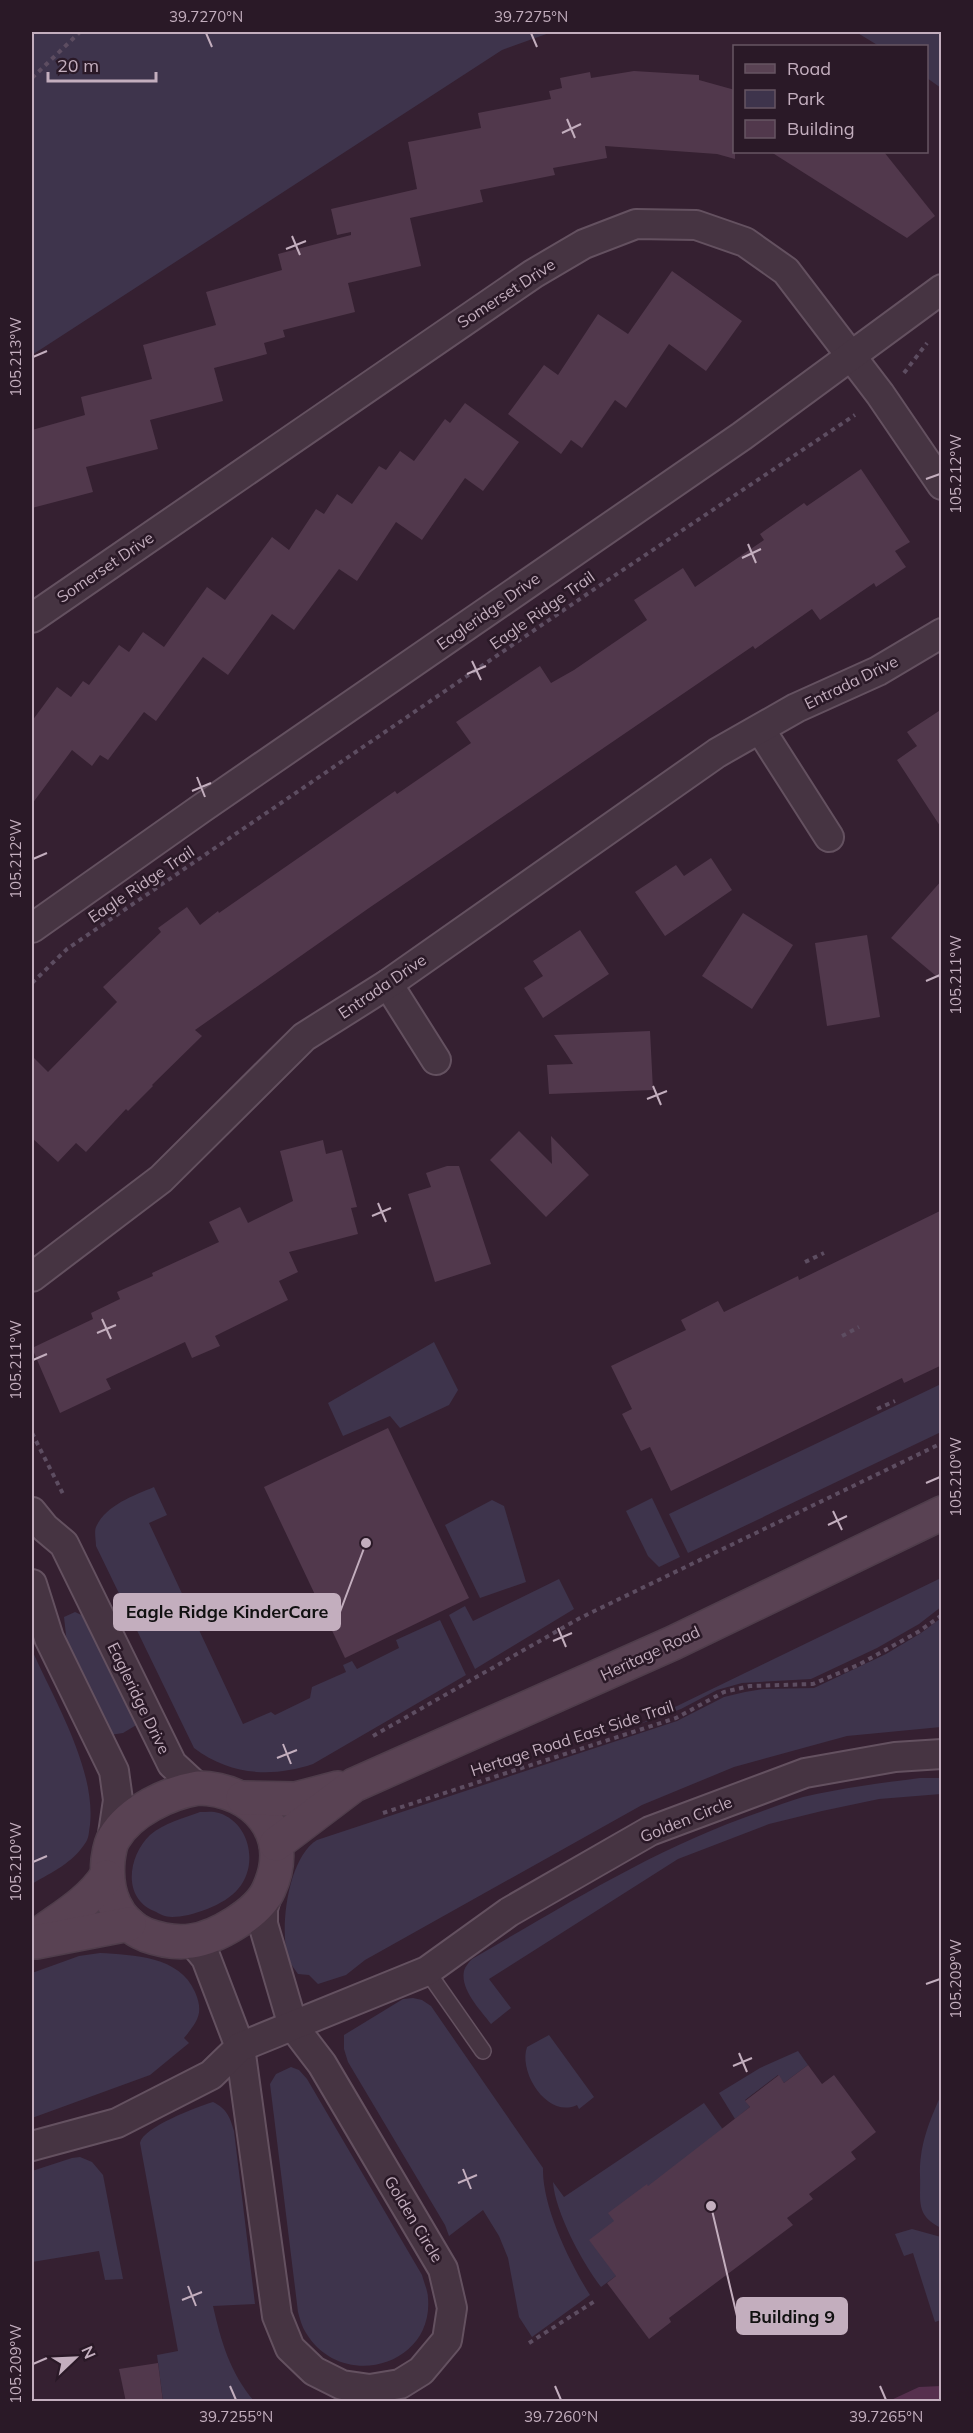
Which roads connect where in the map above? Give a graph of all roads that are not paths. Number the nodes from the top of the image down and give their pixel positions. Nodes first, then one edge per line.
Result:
1 (942, 289) edge
2 (850, 356) junction
3 (942, 485) edge
4 (32, 618) edge
5 (942, 633) edge
6 (760, 729) junction
7 (829, 837) dead end
8 (32, 928) edge
9 (388, 984) junction
10 (436, 1060) dead end
11 (32, 1277) edge
12 (32, 1512) edge
13 (942, 1513) edge
14 (32, 1584) edge
15 (942, 1754) edge
16 (354, 1785) junction
17 (198, 1788) junction
18 (243, 1798) junction
19 (112, 1840) junction
20 (276, 1844) junction
21 (106, 1877) junction
22 (268, 1891) junction
23 (129, 1924) junction
24 (32, 1941) edge
25 (192, 1941) junction
26 (427, 1971) junction
27 (293, 2026) junction
28 (240, 2047) junction
29 (483, 2051) dead end
30 (32, 2146) edge

1 - 2 street, Eagleridge Drive
2 - 3 street, Somerset Drive
2 - 4 street, Somerset Drive
2 - 8 street, Eagleridge Drive
5 - 6 street, Entrada Drive
6 - 7 street
6 - 9 street, Entrada Drive
9 - 10 street
9 - 11 street, Entrada Drive
12 - 17 street, Eagleridge Drive
13 - 16 main road, Heritage Road
14 - 19 street
15 - 26 street, Golden Circle
16 - 18 main road, Heritage Road
16 - 20 main road, Heritage Road
17 - 18 main road
17 - 19 main road
18 - 20 main road
19 - 21 main road
20 - 22 main road
21 - 23 main road
21 - 24 main road
22 - 25 main road
22 - 27 street, Golden Circle
23 - 24 main road
23 - 25 main road
25 - 28 street, Golden Circle
26 - 27 street, Golden Circle
26 - 29 lane
27 - 28 street, Golden Circle
27 - 28 street, Golden Circle
28 - 30 street, Golden Circle

